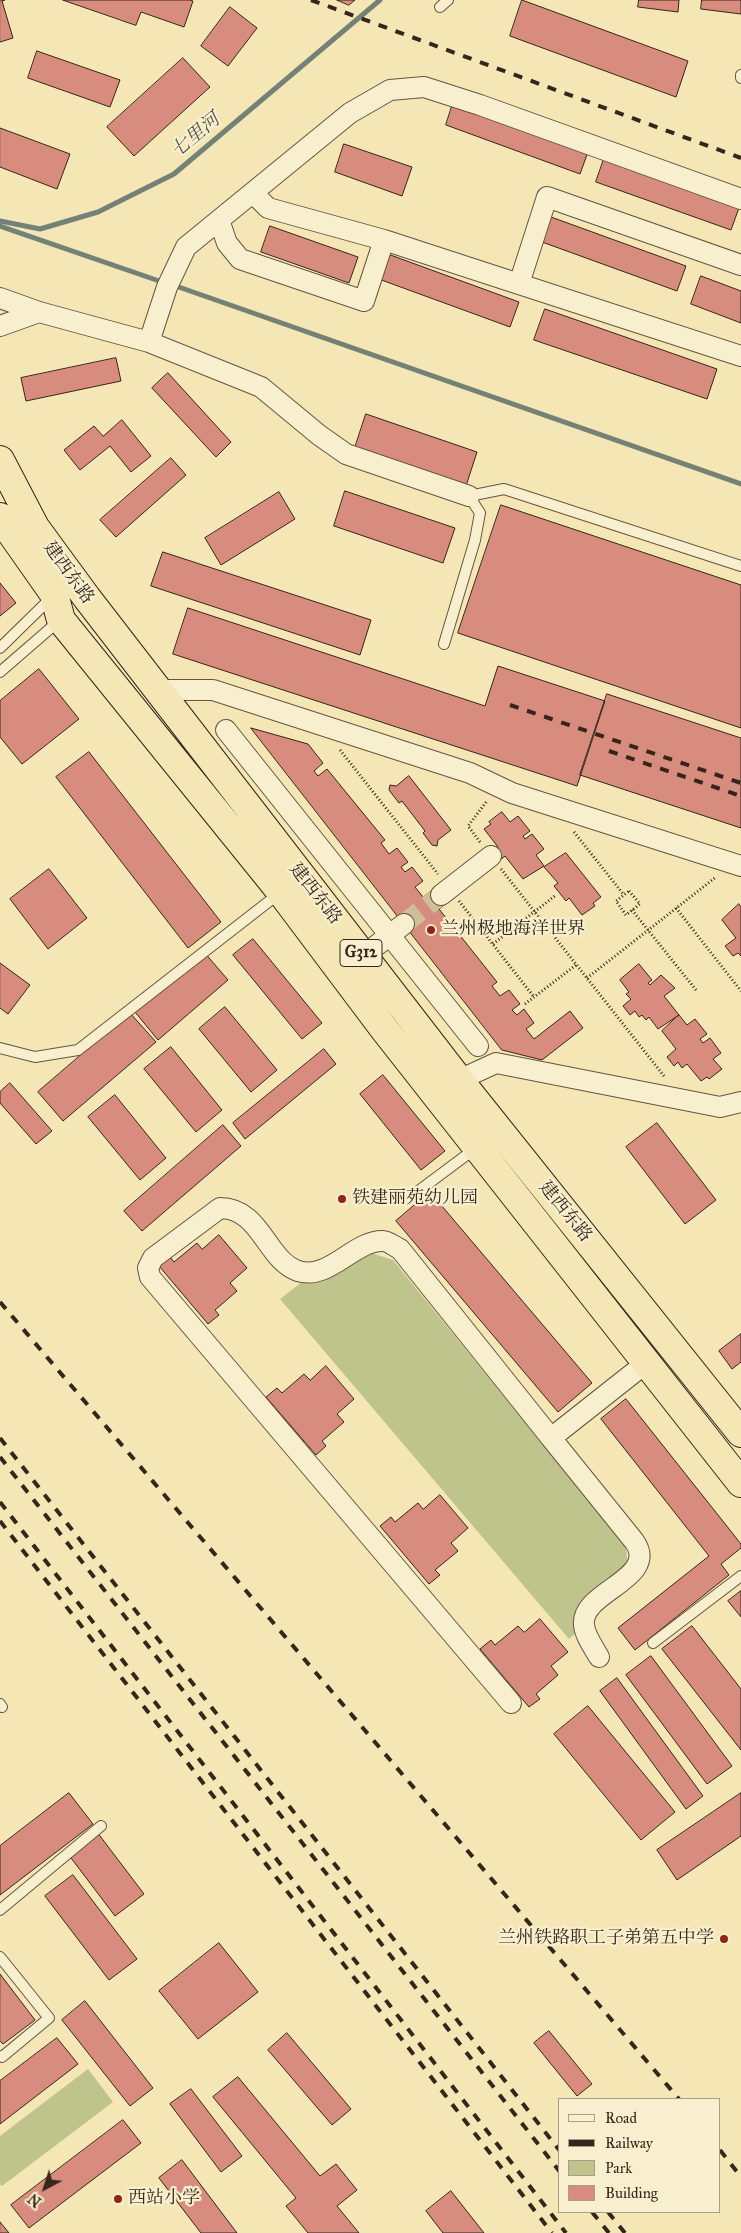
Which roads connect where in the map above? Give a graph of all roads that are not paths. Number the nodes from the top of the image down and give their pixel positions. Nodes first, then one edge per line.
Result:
1 (253, 193) junction
2 (741, 198) edge
3 (219, 220) junction
4 (384, 240) junction
5 (741, 265) edge
6 (519, 284) junction
7 (0, 298) edge
8 (39, 312) junction
9 (0, 326) edge
10 (151, 335) junction
11 (741, 356) edge
12 (0, 460) edge
13 (469, 496) junction
14 (0, 517) edge
15 (741, 566) edge
16 (57, 607) junction
17 (444, 644) dead end
18 (0, 648) edge
19 (0, 672) edge
20 (158, 690) junction
21 (226, 730) dead end
22 (491, 856) road end
23 (737, 865) edge
24 (281, 892) junction
25 (445, 892) tunnel mouth
26 (397, 929) junction
27 (363, 956) junction
28 (478, 1046) dead end
29 (0, 1048) edge
30 (459, 1080) junction
31 (741, 1102) edge
32 (477, 1148) junction
33 (417, 1192) dead end
34 (646, 1363) junction
35 (741, 1433) edge
36 (551, 1438) junction
37 (741, 1483) edge
38 (741, 1576) edge
39 (654, 1643) dead end
40 (599, 1657) dead end
41 (510, 1703) dead end
42 (101, 1826) dead end
43 (0, 1910) edge
44 (0, 1956) edge
45 (0, 2056) edge

1 - 2 street
1 - 3 street
1 - 4 street
3 - 4 street
3 - 10 street
4 - 6 street
5 - 6 street
6 - 11 street
7 - 8 street
8 - 9 street
8 - 10 street
10 - 13 street
12 - 20 highway, 建西东路 / G312
13 - 15 lane
13 - 17 lane
14 - 16 highway, 建西东路 / G312
16 - 18 lane
16 - 19 lane
16 - 24 highway, 建西东路 / G312
20 - 23 street
20 - 27 highway, 建西东路 / G312
21 - 26 street
22 - 25 street
24 - 29 lane
24 - 32 highway, 建西东路 / G312
26 - 27 street
26 - 28 street
27 - 30 highway, 建西东路 / G312
30 - 31 street
30 - 35 highway, 建西东路 / G312
32 - 33 lane
32 - 34 highway, 建西东路 / G312
34 - 36 street
34 - 37 highway, 建西东路 / G312
36 - 40 street
36 - 41 street
38 - 39 lane
42 - 43 lane
44 - 45 lane

